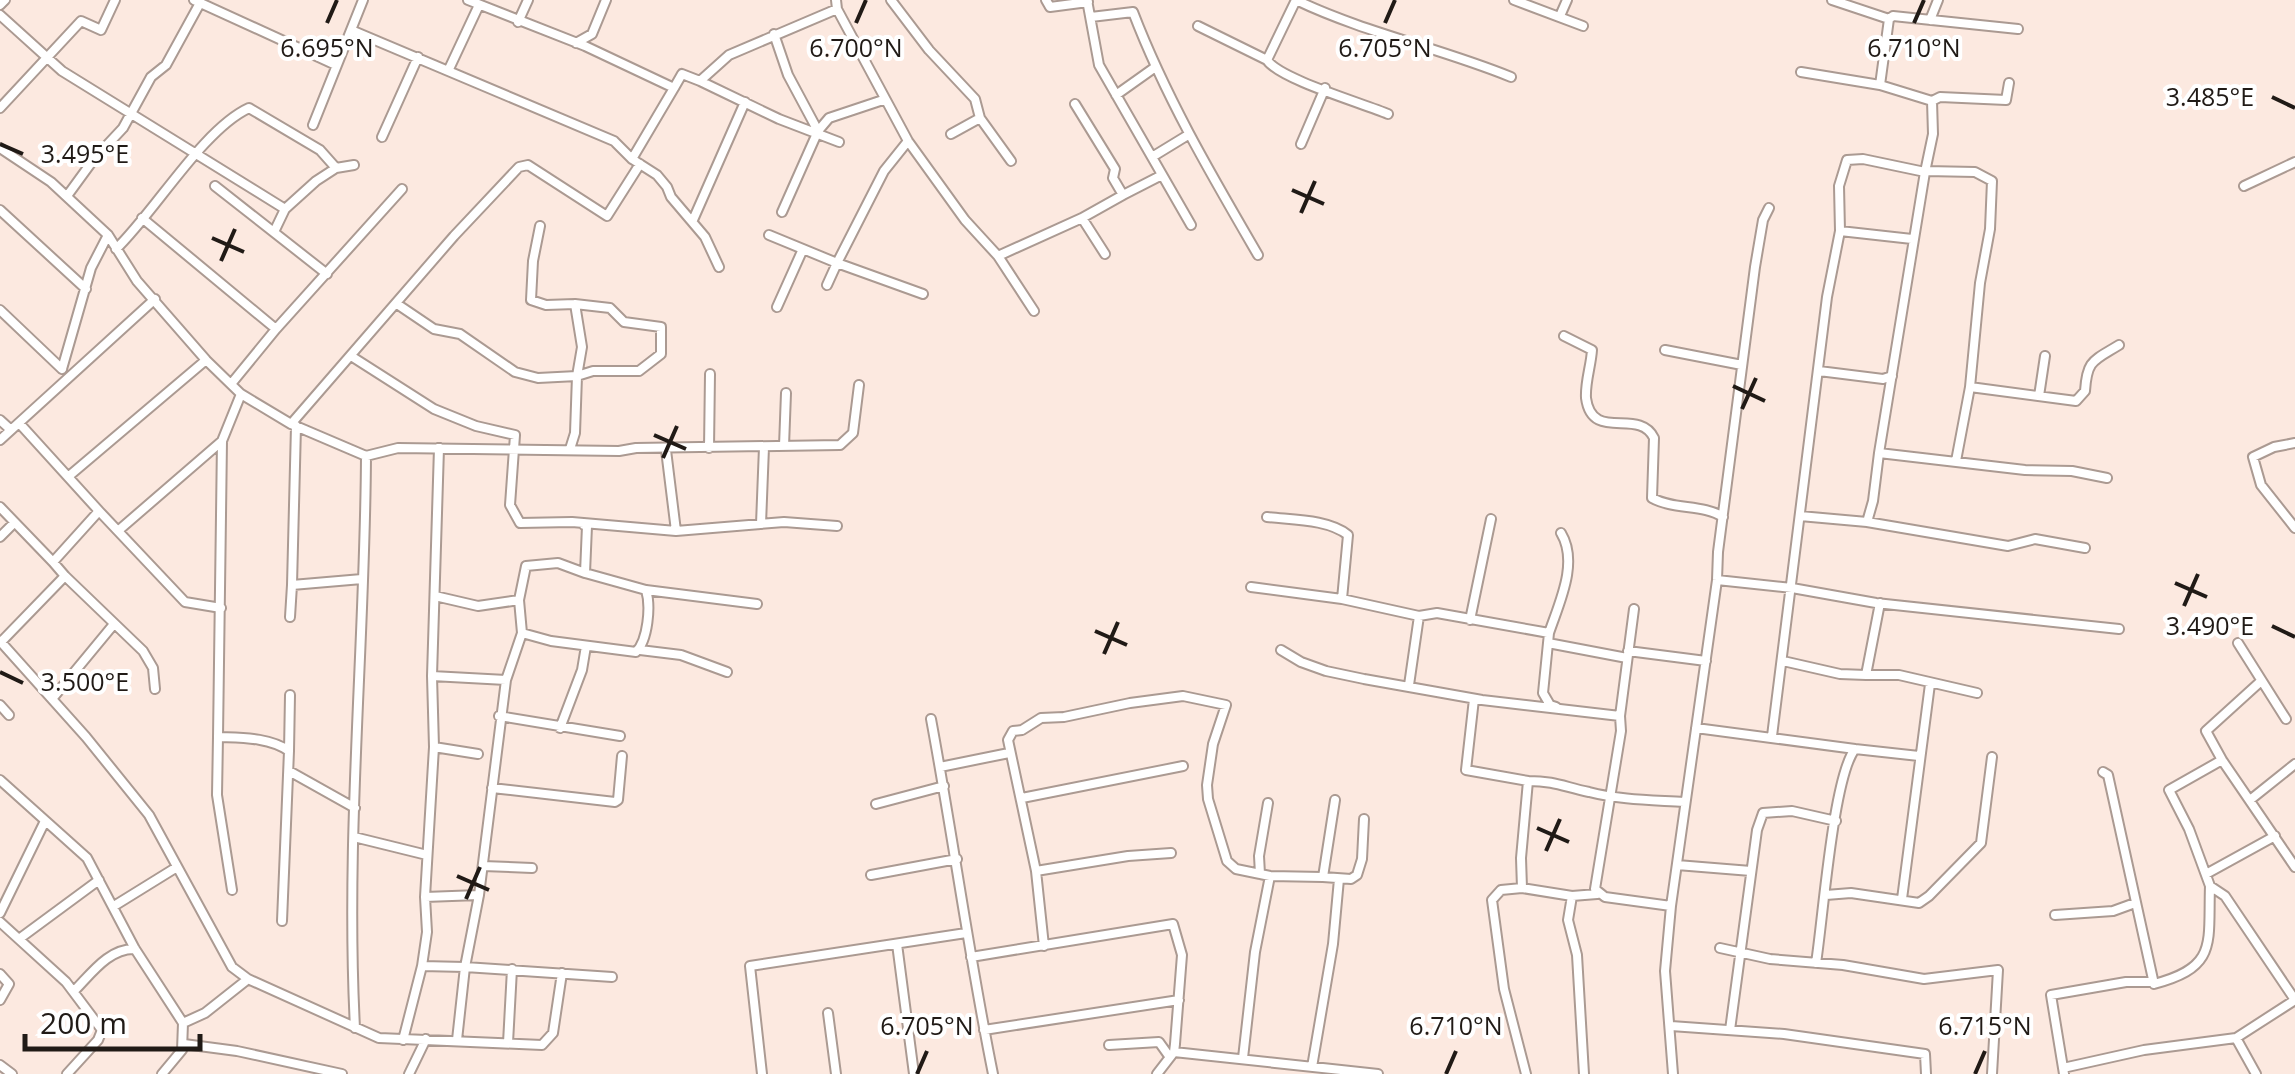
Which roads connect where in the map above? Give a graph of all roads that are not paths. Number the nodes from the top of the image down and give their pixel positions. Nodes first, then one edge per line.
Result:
1 (115, 0) edge
2 (363, 0) edge
3 (468, 0) edge
4 (528, 0) edge
5 (606, 0) edge
6 (892, 0) edge
7 (1046, 0) edge
8 (1514, 0) edge
9 (1567, 0) edge
10 (1832, 0) edge
11 (1938, 0) edge
12 (1087, 1) edge
13 (197, 2) edge
14 (480, 5) junction
15 (836, 5) edge
16 (0, 15) edge
17 (1560, 16) junction
18 (1091, 17) junction
19 (1889, 19) junction
20 (1930, 20) junction
21 (518, 22) junction
22 (1198, 26) dead end
23 (1583, 26) dead end
24 (2018, 29) dead end
25 (351, 30) junction
26 (774, 34) junction
27 (576, 43) junction
28 (48, 57) junction
29 (418, 57) junction
30 (1267, 60) junction
31 (336, 64) junction
32 (1154, 68) junction
33 (448, 69) junction
34 (1801, 72) dead end
35 (1511, 77) dead end
36 (700, 81) junction
37 (2009, 82) dead end
38 (1880, 84) junction
39 (674, 88) junction
40 (1324, 88) junction
41 (1116, 95) junction
42 (884, 100) junction
43 (1932, 101) junction
44 (745, 102) junction
45 (1074, 104) dead end
46 (0, 108) edge
47 (1388, 114) dead end
48 (131, 115) junction
49 (980, 118) junction
50 (313, 126) dead end
51 (818, 131) junction
52 (951, 134) dead end
53 (1188, 135) junction
54 (382, 136) dead end
55 (908, 140) junction
56 (839, 142) dead end
57 (1301, 144) dead end
58 (0, 148) edge
59 (199, 154) junction
60 (1152, 157) junction
61 (636, 161) junction
62 (1011, 161) dead end
63 (2295, 162) edge
64 (354, 165) dead end
65 (336, 168) junction
66 (1925, 171) junction
67 (1162, 175) junction
68 (215, 186) dead end
69 (2244, 186) dead end
70 (402, 189) dead end
71 (1122, 195) junction
72 (67, 196) junction
73 (1770, 208) dead end
74 (285, 209) junction
75 (0, 210) edge
76 (782, 212) dead end
77 (142, 218) junction
78 (1082, 218) junction
79 (693, 220) junction
80 (1191, 225) dead end
81 (540, 226) dead end
82 (1840, 231) junction
83 (274, 232) junction
84 (108, 236) junction
85 (769, 236) dead end
86 (1912, 238) junction
87 (116, 249) junction
88 (803, 249) junction
89 (1105, 254) dead end
90 (998, 256) junction
91 (1258, 256) dead end
92 (837, 263) junction
93 (719, 267) dead end
94 (328, 274) junction
95 (828, 284) dead end
96 (86, 289) junction
97 (924, 294) dead end
98 (155, 299) junction
99 (397, 304) junction
100 (574, 304) junction
101 (777, 307) dead end
102 (0, 310) edge
103 (1034, 312) dead end
104 (276, 329) junction
105 (1564, 336) dead end
106 (2118, 345) dead end
107 (1664, 350) dead end
108 (351, 356) junction
109 (2045, 356) dead end
110 (206, 360) junction
111 (1742, 365) junction
112 (62, 369) junction
113 (1819, 371) junction
114 (710, 374) dead end
115 (577, 376) junction
116 (1892, 376) junction
117 (70, 379) junction
118 (231, 384) junction
119 (859, 385) dead end
120 (1970, 386) junction
121 (786, 392) dead end
122 (241, 394) junction
123 (2039, 396) junction
124 (0, 420) edge
125 (20, 424) junction
126 (294, 425) junction
127 (11, 430) junction
128 (0, 440) edge
129 (222, 441) junction
130 (2295, 443) edge
131 (784, 446) junction
132 (764, 447) junction
133 (439, 448) junction
134 (708, 448) junction
135 (570, 449) junction
136 (512, 450) junction
137 (666, 450) junction
138 (1879, 454) junction
139 (366, 456) junction
140 (1956, 461) junction
141 (69, 476) junction
142 (2107, 478) dead end
143 (0, 508) edge
144 (99, 511) junction
145 (1800, 516) junction
146 (1267, 517) dead end
147 (1723, 517) junction
148 (1491, 518) dead end
149 (572, 522) junction
150 (1867, 522) junction
151 (14, 523) junction
152 (761, 524) junction
153 (836, 526) dead end
154 (2295, 528) edge
155 (118, 530) junction
156 (676, 531) junction
157 (1561, 533) dead end
158 (0, 538) edge
159 (2084, 548) dead end
160 (53, 562) junction
161 (585, 573) junction
162 (65, 576) junction
163 (362, 579) junction
164 (1717, 580) junction
165 (292, 585) junction
166 (1251, 587) dead end
167 (1792, 588) junction
168 (646, 590) junction
169 (435, 596) junction
170 (1342, 598) junction
171 (519, 600) junction
172 (1880, 603) junction
173 (757, 604) dead end
174 (221, 608) junction
175 (1634, 609) dead end
176 (1419, 616) junction
177 (290, 618) dead end
178 (1470, 620) junction
179 (114, 624) junction
180 (2118, 629) dead end
181 (522, 633) junction
182 (1549, 638) junction
183 (0, 642) edge
184 (2238, 643) dead end
185 (586, 646) junction
186 (640, 650) junction
187 (1281, 650) dead end
188 (1628, 655) junction
189 (1706, 661) junction
190 (1783, 661) junction
191 (727, 672) dead end
192 (432, 676) junction
193 (1866, 676) junction
194 (506, 680) junction
195 (2260, 682) junction
196 (1930, 684) junction
197 (1409, 685) junction
198 (155, 689) dead end
199 (1978, 692) dead end
200 (290, 695) dead end
201 (52, 699) junction
202 (1474, 699) junction
203 (0, 706) edge
204 (1556, 707) junction
205 (8, 715) dead end
206 (499, 716) junction
207 (1620, 716) junction
208 (932, 719) dead end
209 (2286, 719) dead end
210 (560, 728) junction
211 (1696, 728) junction
212 (218, 736) junction
213 (620, 736) dead end
214 (1772, 736) junction
215 (434, 747) junction
216 (1855, 749) junction
217 (289, 751) junction
218 (1008, 753) junction
219 (478, 754) dead end
220 (622, 756) dead end
221 (1919, 756) junction
222 (1992, 757) dead end
223 (2222, 760) junction
224 (2295, 764) edge
225 (1183, 766) dead end
226 (940, 767) junction
227 (290, 770) junction
228 (2103, 772) dead end
229 (0, 780) edge
230 (1528, 781) junction
231 (944, 786) junction
232 (492, 788) junction
233 (1610, 796) junction
234 (1022, 798) junction
235 (1335, 800) dead end
236 (2250, 800) junction
237 (1684, 802) junction
238 (1268, 803) dead end
239 (876, 804) dead end
240 (355, 808) junction
241 (1364, 819) dead end
242 (45, 820) junction
243 (1836, 821) junction
244 (2275, 836) junction
245 (354, 837) junction
246 (1171, 853) dead end
247 (427, 855) junction
248 (957, 859) junction
249 (1677, 864) junction
250 (483, 866) junction
251 (178, 867) junction
252 (2295, 867) edge
253 (532, 868) dead end
254 (1751, 871) junction
255 (1036, 872) junction
256 (2206, 874) junction
257 (871, 875) dead end
258 (1265, 875) junction
259 (1322, 876) junction
260 (1339, 879) junction
261 (100, 880) junction
262 (2210, 886) junction
263 (1522, 888) junction
264 (232, 890) dead end
265 (1597, 894) junction
266 (478, 895) junction
267 (1572, 896) junction
268 (1826, 896) junction
269 (425, 897) junction
270 (1902, 899) junction
271 (2135, 903) junction
272 (114, 906) junction
273 (1670, 906) junction
274 (0, 913) edge
275 (2054, 915) dead end
276 (282, 921) dead end
277 (0, 922) edge
278 (966, 934) junction
279 (20, 939) junction
280 (898, 944) junction
281 (1044, 946) junction
282 (1720, 948) dead end
283 (135, 950) junction
284 (1742, 951) junction
285 (971, 957) junction
286 (1816, 963) junction
287 (422, 966) junction
288 (465, 968) junction
289 (512, 969) junction
290 (562, 972) junction
291 (0, 974) edge
292 (612, 977) dead end
293 (248, 979) junction
294 (2151, 982) junction
295 (74, 991) junction
296 (0, 1000) edge
297 (1178, 1000) junction
298 (2295, 1000) edge
299 (828, 1013) dead end
300 (183, 1023) junction
301 (1671, 1026) junction
302 (356, 1028) junction
303 (984, 1030) junction
304 (1730, 1030) junction
305 (426, 1038) junction
306 (2236, 1038) junction
307 (403, 1040) junction
308 (458, 1040) junction
309 (508, 1043) junction
310 (184, 1044) junction
311 (1109, 1045) dead end
312 (1172, 1054) junction
313 (1243, 1058) junction
314 (0, 1065) edge
315 (1312, 1067) junction
316 (2064, 1071) edge
317 (12, 1074) edge
318 (68, 1074) edge
319 (162, 1074) edge
320 (342, 1074) edge
321 (409, 1074) edge
322 (762, 1074) edge
323 (836, 1074) edge
324 (914, 1074) edge
325 (994, 1074) edge
326 (1157, 1074) edge
327 (1378, 1074) edge
328 (1526, 1074) edge
329 (1584, 1074) edge
330 (1673, 1074) edge
331 (1926, 1074) edge
332 (1992, 1074) edge
333 (2256, 1074) edge

1 - 28 street
2 - 25 street
3 - 14 street
4 - 21 street
5 - 27 street
6 - 49 street
7 - 12 street
8 - 17 street
9 - 17 street
10 - 19 street
11 - 20 street
12 - 18 street
13 - 31 street
13 - 48 street
14 - 21 street
14 - 33 street
15 - 26 street
15 - 42 street
16 - 28 street
17 - 23 street
18 - 32 street
18 - 41 street
19 - 20 street
19 - 38 street
20 - 24 street
21 - 27 street
22 - 30 street
25 - 29 street
25 - 31 street
26 - 36 street
26 - 51 street
27 - 39 street
28 - 46 street
28 - 48 street
29 - 33 street
29 - 54 street
30 - 35 street
30 - 40 street
31 - 50 street
32 - 41 street
32 - 53 street
33 - 61 street
34 - 38 street
36 - 39 street
36 - 44 street
37 - 43 street
38 - 43 street
39 - 61 street
40 - 47 street
40 - 57 street
41 - 60 street
42 - 51 street
42 - 55 street
43 - 66 street
44 - 51 street
44 - 79 street
45 - 71 street
48 - 59 street
48 - 72 street
49 - 52 street
49 - 62 street
51 - 56 street
51 - 76 street
53 - 60 street
53 - 91 street
55 - 90 street
55 - 92 street
58 - 72 street
59 - 65 street
59 - 74 street
59 - 77 street
60 - 67 street
61 - 79 street
61 - 99 street
63 - 69 street
64 - 65 street
65 - 74 street
66 - 82 street
66 - 86 street
66 - 120 street
67 - 71 street
67 - 80 street
68 - 83 street
70 - 94 street
71 - 78 street
72 - 84 street
73 - 111 street
74 - 83 street
75 - 96 street
77 - 87 street
77 - 104 street
78 - 89 street
78 - 90 street
79 - 93 street
81 - 100 street
82 - 86 street
82 - 113 street
83 - 94 street
84 - 87 street
84 - 96 street
85 - 88 street
86 - 116 street
87 - 98 street
88 - 92 street
88 - 101 street
90 - 103 street
92 - 95 street
92 - 97 street
94 - 104 street
96 - 112 street
98 - 110 street
98 - 117 street
99 - 108 street
99 - 115 street
100 - 115 street
100 - 115 street
102 - 112 street
104 - 118 street
105 - 147 street
106 - 123 street
107 - 111 street
108 - 126 street
108 - 136 street
109 - 123 street
110 - 118 street
110 - 141 street
111 - 147 street
112 - 117 street
113 - 116 street
113 - 145 street
114 - 134 street
115 - 135 street
116 - 138 street
117 - 125 street
118 - 122 street
119 - 131 street
120 - 123 street
120 - 140 street
121 - 131 street
122 - 126 street
122 - 129 street
124 - 127 street
125 - 127 street
125 - 141 street
126 - 139 street
126 - 165 street
127 - 128 street
129 - 155 street
129 - 174 street
130 - 154 street
131 - 132 street
132 - 134 street
132 - 152 street
133 - 136 street
133 - 139 street
133 - 169 street
134 - 137 street
135 - 136 street
135 - 137 street
136 - 149 street
137 - 156 street
138 - 140 street
138 - 150 street
139 - 163 street
140 - 142 street
141 - 144 street
143 - 151 street
144 - 155 street
144 - 160 street
145 - 150 street
145 - 167 street
146 - 170 street
147 - 164 street
148 - 178 street
149 - 156 street
149 - 161 street
150 - 159 street
151 - 158 street
151 - 160 street
152 - 153 street
152 - 156 street
155 - 174 street
157 - 182 street
160 - 162 street
161 - 168 street
161 - 171 street
162 - 179 street
162 - 183 street
163 - 165 street
163 - 240 street
164 - 167 street
164 - 189 street
165 - 177 street
166 - 170 street
167 - 172 street
167 - 190 street
168 - 173 street
168 - 186 street
169 - 171 street
169 - 192 street
170 - 176 street
171 - 181 street
172 - 180 street
172 - 193 street
174 - 212 street
175 - 188 street
176 - 178 street
176 - 197 street
178 - 182 street
179 - 198 street
179 - 201 street
181 - 185 street
181 - 194 street
182 - 188 street
182 - 204 street
183 - 201 street
184 - 195 street
185 - 186 street
185 - 210 street
186 - 191 street
187 - 197 street
188 - 189 street
188 - 207 street
189 - 211 street
190 - 193 street
190 - 214 street
192 - 194 street
192 - 215 street
193 - 196 street
194 - 206 street
195 - 209 street
195 - 223 street
196 - 199 street
196 - 221 street
197 - 202 street
200 - 217 street
201 - 251 street
202 - 204 street
202 - 230 street
203 - 205 street
204 - 207 street
206 - 210 street
206 - 232 street
207 - 233 street
208 - 226 street
210 - 213 street
211 - 214 street
211 - 237 street
212 - 217 street
212 - 264 street
214 - 216 street
215 - 219 street
215 - 247 street
216 - 221 street
216 - 243 street
217 - 227 street
218 - 226 street
218 - 234 street
218 - 258 street
220 - 232 street
221 - 270 street
222 - 270 street
223 - 236 street
223 - 256 street
224 - 236 street
225 - 234 street
226 - 231 street
227 - 240 street
227 - 276 street
228 - 271 street
229 - 242 street
230 - 233 street
230 - 263 street
231 - 239 street
231 - 248 street
232 - 250 street
233 - 237 street
233 - 265 street
234 - 255 street
235 - 259 street
236 - 244 street
237 - 249 street
238 - 258 street
240 - 245 street
241 - 260 street
242 - 261 street
242 - 274 street
243 - 254 street
243 - 268 street
244 - 252 street
244 - 256 street
245 - 247 street
245 - 302 street
246 - 255 street
247 - 269 street
248 - 257 street
248 - 278 street
249 - 254 street
249 - 273 street
250 - 253 street
250 - 266 street
251 - 272 street
251 - 293 street
254 - 284 street
255 - 281 street
256 - 262 street
258 - 259 street
258 - 313 street
259 - 260 street
260 - 315 street
261 - 272 street
261 - 279 street
262 - 294 street
262 - 298 street
263 - 267 street
263 - 328 street
265 - 267 street
265 - 273 street
266 - 269 street
266 - 288 street
267 - 329 street
268 - 270 street
268 - 286 street
269 - 287 street
271 - 275 street
271 - 294 street
272 - 283 street
273 - 301 street
277 - 279 street
278 - 280 street
278 - 285 street
279 - 295 street
280 - 322 street
280 - 324 street
281 - 285 street
281 - 297 street
282 - 284 street
283 - 295 street
283 - 300 street
284 - 286 street
284 - 304 street
285 - 303 street
286 - 332 street
287 - 288 street
287 - 307 street
288 - 289 street
288 - 308 street
289 - 290 street
289 - 309 street
290 - 292 street
290 - 309 street
291 - 296 street
293 - 300 street
293 - 302 street
294 - 316 street
295 - 318 street
297 - 303 street
297 - 312 street
298 - 306 street
299 - 323 street
300 - 310 street
301 - 304 street
301 - 330 street
302 - 307 street
303 - 325 street
304 - 331 street
305 - 307 street
305 - 308 street
305 - 321 street
306 - 316 street
306 - 333 street
308 - 309 street
310 - 319 street
310 - 320 street
311 - 312 street
312 - 313 street
312 - 326 street
313 - 315 street
314 - 317 street
315 - 327 street

